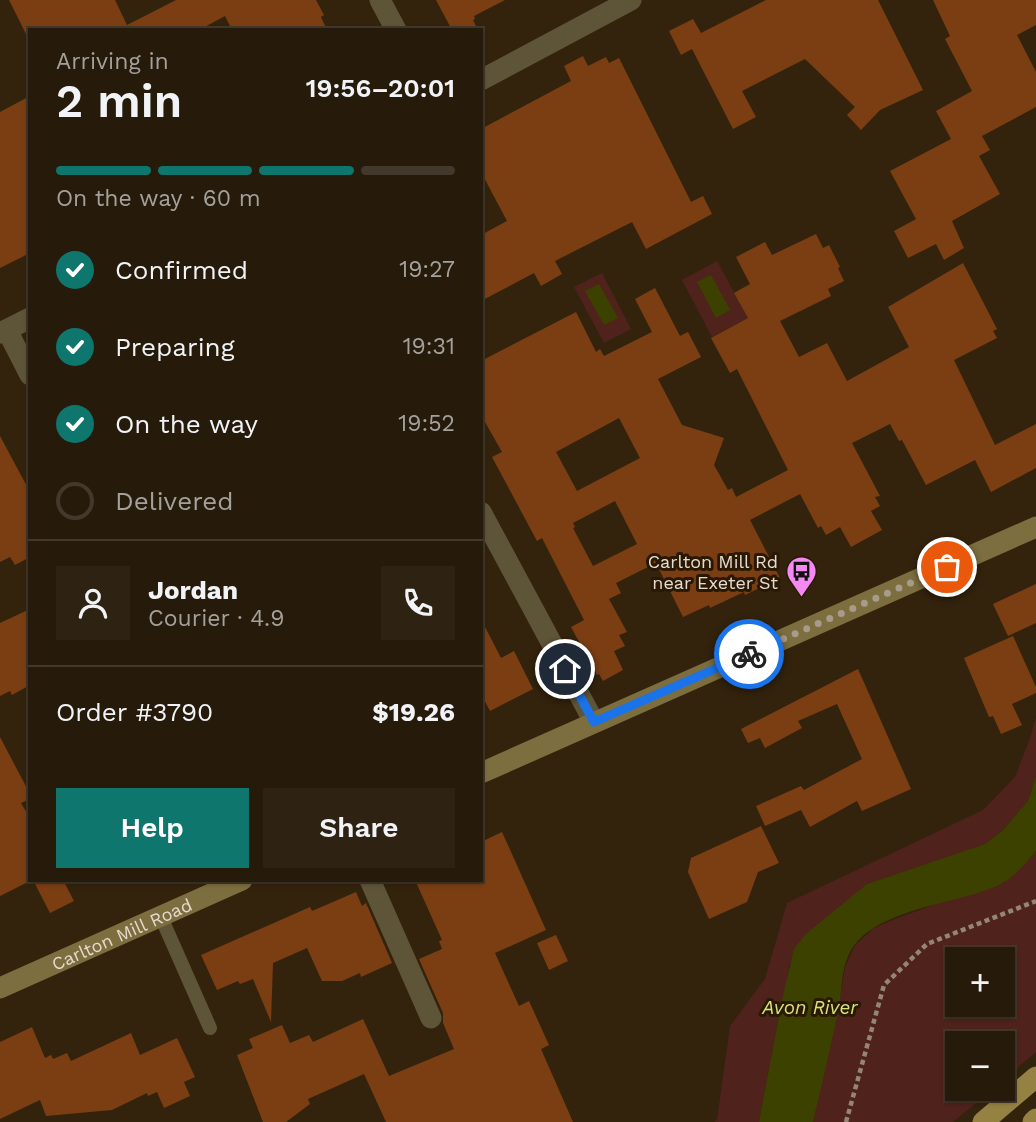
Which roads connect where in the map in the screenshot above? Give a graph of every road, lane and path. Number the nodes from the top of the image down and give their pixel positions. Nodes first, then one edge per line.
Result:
1 (380, 0) edge
2 (631, 0) edge
3 (395, 28) edge
4 (483, 79) edge
5 (28, 319) edge
6 (3, 332) edge
7 (28, 372) edge
8 (483, 516) edge
9 (1036, 527) edge
10 (594, 722) junction
11 (483, 772) edge
12 (238, 882) edge
13 (371, 882) edge
14 (1036, 901) edge
15 (161, 917) junction
16 (0, 988) edge
17 (431, 1018) dead end
18 (210, 1028) dead end
19 (1036, 1077) edge
20 (846, 1122) edge
21 (983, 1122) edge

1 - 3 street
2 - 4 street
5 - 6 street
6 - 7 street
8 - 10 street
9 - 10 main road
10 - 11 main road
12 - 15 main road, Carlton Mill Road
13 - 17 street
14 - 20 path
15 - 16 main road, Carlton Mill Road
15 - 18 lane
19 - 21 main road

